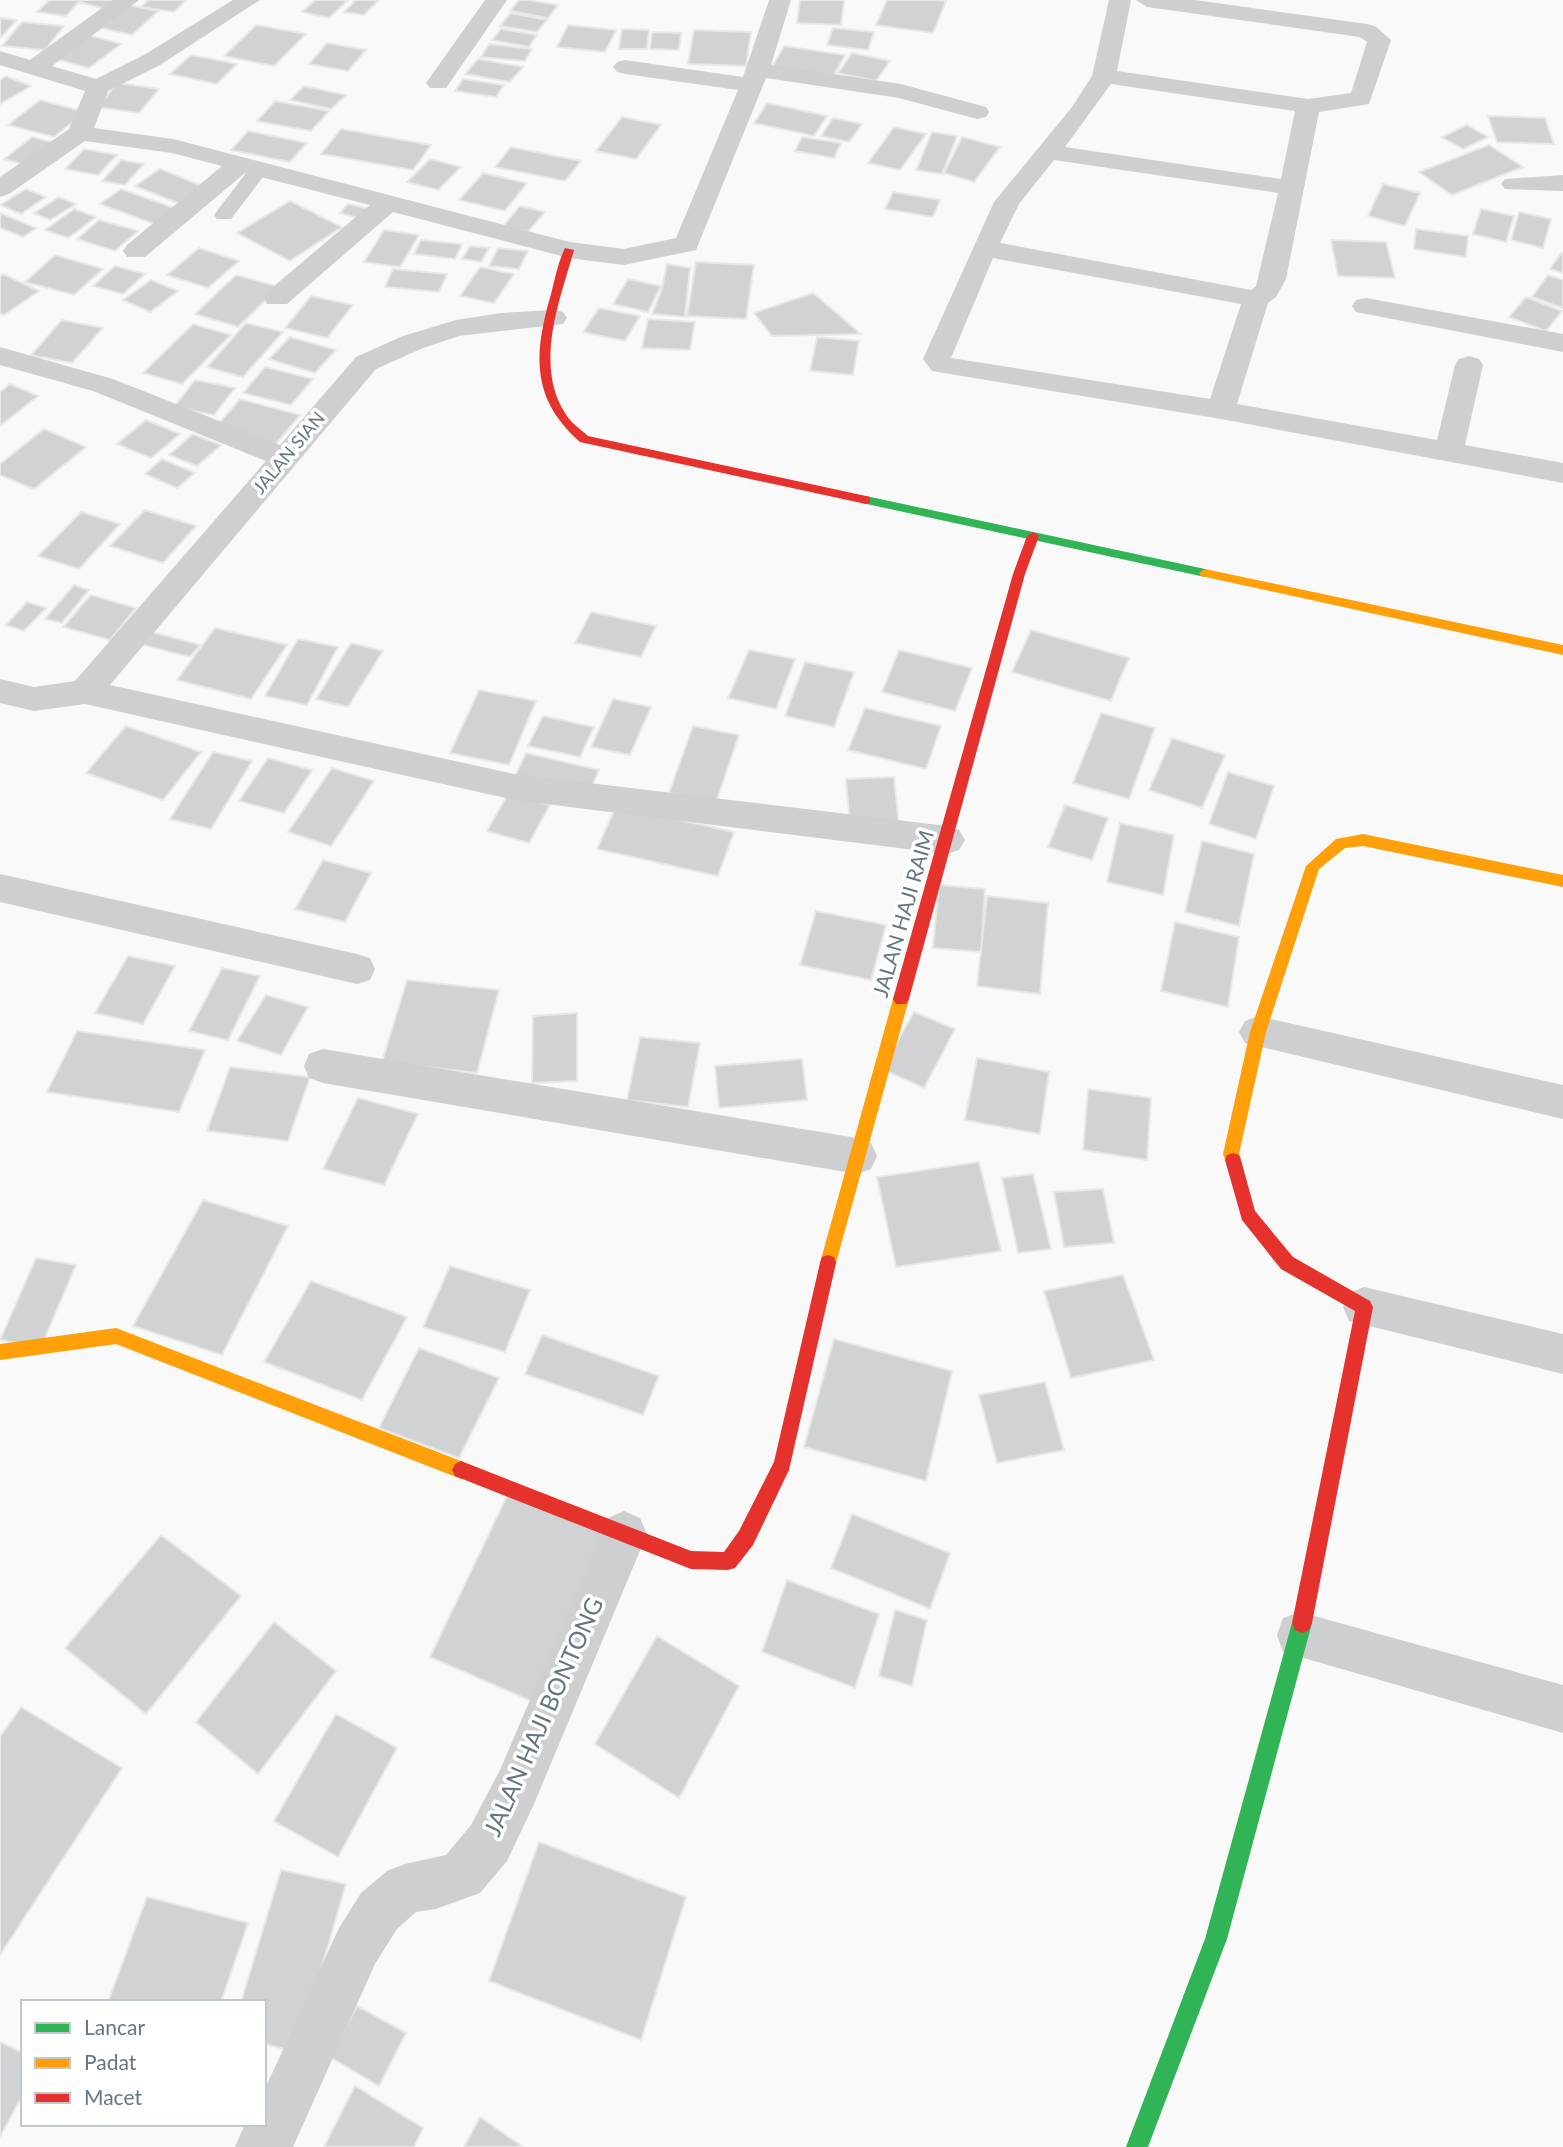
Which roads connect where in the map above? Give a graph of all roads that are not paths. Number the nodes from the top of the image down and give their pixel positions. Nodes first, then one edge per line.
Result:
1 (128, 0) edge
2 (249, 0) edge
3 (496, 0) edge
4 (780, 0) edge
5 (1120, 0) edge
6 (1147, 0) edge
7 (0, 58) edge
8 (35, 67) junction
9 (625, 67) dead end
10 (1104, 76) junction
11 (755, 78) junction
12 (438, 83) dead end
13 (98, 87) junction
14 (1308, 106) junction
15 (977, 112) dead end
16 (80, 133) junction
17 (1048, 152) junction
18 (250, 167) junction
19 (1563, 183) edge
20 (1514, 184) dead end
21 (1292, 188) junction
22 (0, 189) edge
23 (387, 204) junction
24 (224, 215) dead end
25 (984, 248) junction
26 (569, 250) junction
27 (136, 251) dead end
28 (277, 298) dead end
29 (1256, 299) junction
30 (1366, 306) dead end
31 (553, 318) junction
32 (1563, 343) edge
33 (0, 356) edge
34 (1469, 365) dead end
35 (1221, 410) junction
36 (1449, 452) junction
37 (285, 458) junction
38 (1563, 473) edge
39 (1033, 536) junction
40 (1563, 650) edge
41 (0, 691) edge
42 (85, 692) junction
43 (947, 840) junction
44 (1563, 881) edge
45 (0, 888) edge
46 (357, 969) dead end
47 (1258, 1032) junction
48 (323, 1066) dead end
49 (1563, 1102) edge
50 (857, 1156) junction
51 (1364, 1307) junction
52 (0, 1352) edge
53 (1563, 1354) edge
54 (624, 1534) junction
55 (1300, 1635) junction
56 (1563, 1709) edge
57 (262, 2147) edge
58 (1137, 2147) edge

1 - 8 street
2 - 13 street
3 - 12 street
4 - 11 street
5 - 10 street
6 - 14 street
7 - 8 street
8 - 13 street
9 - 11 street
10 - 14 street
10 - 17 street
11 - 15 street
11 - 26 street
13 - 16 street
14 - 21 street
16 - 18 street
16 - 22 street
17 - 21 street
17 - 25 street
18 - 23 street
18 - 24 lane
18 - 27 street
19 - 20 street
21 - 29 street
23 - 26 street
23 - 28 street
25 - 29 street
25 - 35 street
26 - 31 street
29 - 35 street
30 - 32 street
31 - 37 street, JALAN SIAN
31 - 39 street
33 - 37 street
34 - 36 street
35 - 36 street
36 - 38 street
37 - 42 street, JALAN SIAN
39 - 40 street
39 - 43 street, JALAN HAJI RAIM
41 - 42 street
42 - 43 street
43 - 50 street, JALAN HAJI RAIM
44 - 47 street
45 - 46 street
47 - 49 street
47 - 51 street
48 - 50 street
50 - 54 street, JALAN HAJI RAIM
51 - 53 street
51 - 55 street
52 - 54 street
54 - 57 street, JALAN HAJI BONTONG
55 - 56 street
55 - 58 street

